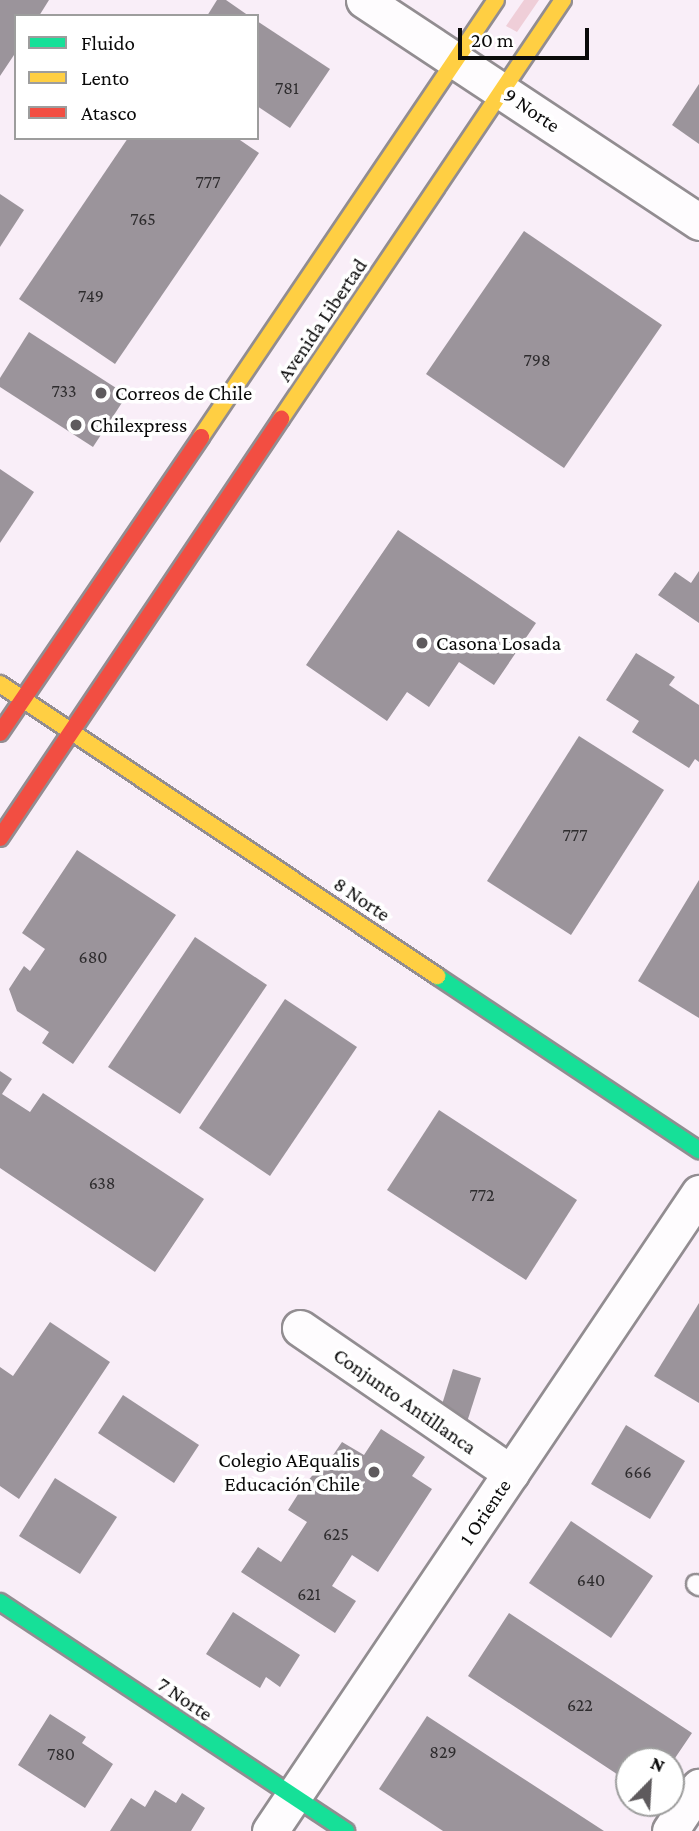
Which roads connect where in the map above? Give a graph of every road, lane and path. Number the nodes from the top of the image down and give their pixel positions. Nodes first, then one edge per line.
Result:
1 (364, 0) edge
2 (496, 0) edge
3 (563, 0) edge
4 (455, 60) junction
5 (502, 90) junction
6 (699, 222) edge
7 (0, 684) edge
8 (23, 700) junction
9 (71, 730) junction
10 (0, 733) edge
11 (0, 838) edge
12 (699, 1150) edge
13 (699, 1193) edge
14 (300, 1328) dead end
15 (511, 1474) junction
16 (0, 1602) edge
17 (699, 1787) edge
18 (294, 1796) junction
19 (270, 1831) edge
20 (346, 1831) edge
21 (670, 1831) edge

1 - 4 street, 9 Norte
2 - 4 main road, Avenida Libertad
3 - 5 main road, Avenida Libertad
4 - 5 street, 9 Norte
4 - 8 main road, Avenida Libertad
5 - 6 street, 9 Norte
5 - 9 main road, Avenida Libertad
7 - 8 main road, 8 Norte
8 - 9 main road, 8 Norte
8 - 10 main road, Avenida Libertad
9 - 11 main road, Avenida Libertad
9 - 12 main road, 8 Norte
13 - 15 street, 1 Oriente
14 - 15 street, Conjunto Antillanca
15 - 18 street, 1 Oriente
16 - 18 main road, 7 Norte
17 - 21 street
18 - 19 street, 1 Oriente
18 - 20 main road, 7 Norte

